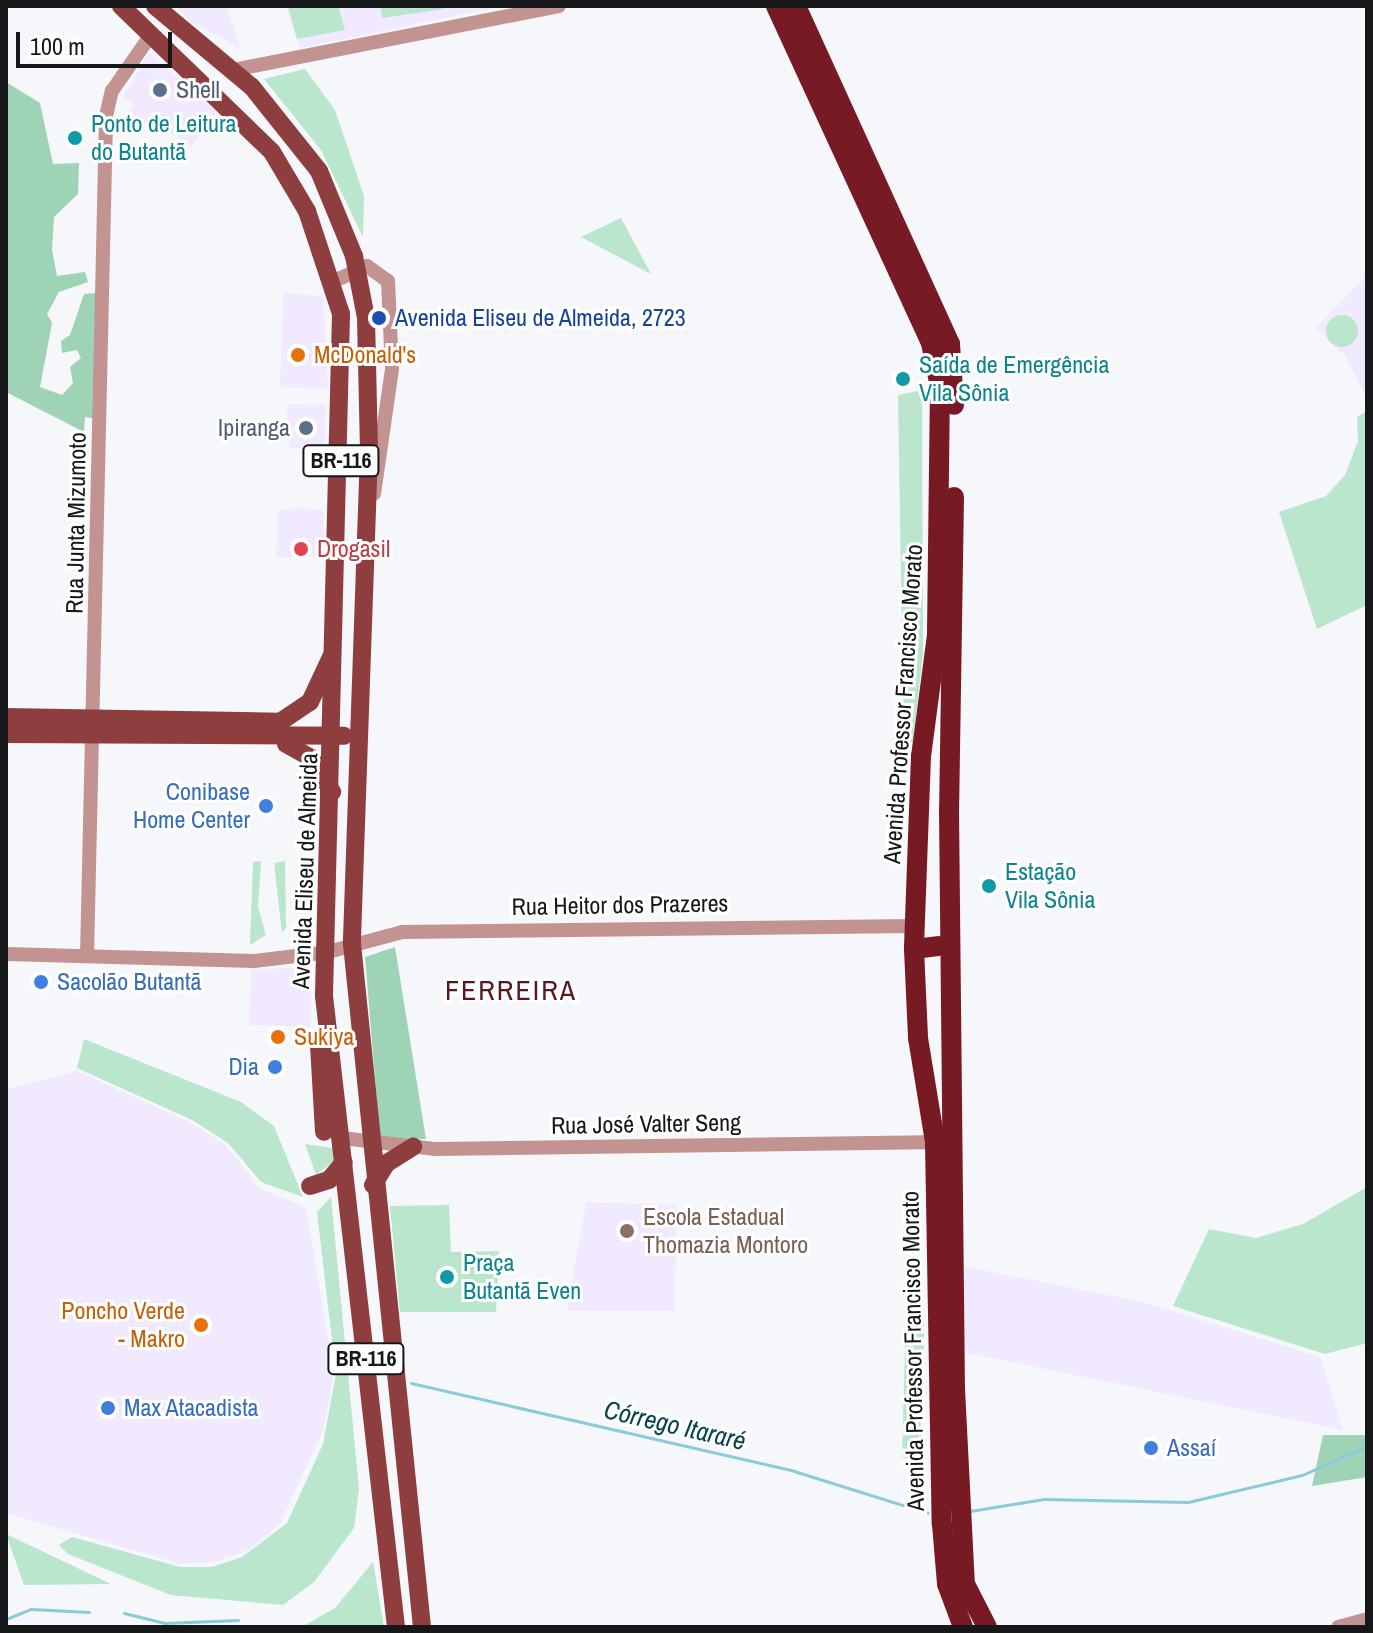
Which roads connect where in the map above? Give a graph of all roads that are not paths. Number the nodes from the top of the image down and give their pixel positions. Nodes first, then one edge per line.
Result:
1 (121, 6) edge
2 (155, 6) edge
3 (559, 6) edge
4 (776, 6) edge
5 (796, 6) edge
6 (148, 39) junction
7 (233, 70) junction
8 (357, 269) junction
9 (334, 281) junction
10 (367, 526) junction
11 (336, 641) junction
12 (6, 717) edge
13 (360, 725) junction
14 (92, 727) junction
15 (6, 734) edge
16 (272, 739) junction
17 (334, 740) junction
18 (332, 792) junction
19 (915, 926) junction
20 (352, 944) junction
21 (938, 946) dead end
22 (914, 949) junction
23 (328, 952) junction
24 (6, 954) edge
25 (87, 956) junction
26 (333, 1135) junction
27 (943, 1142) junction
28 (369, 1144) junction
29 (413, 1147) junction
30 (344, 1162) junction
31 (373, 1185) junction
32 (348, 1197) junction
33 (1367, 1619) edge
34 (396, 1627) edge
35 (422, 1627) edge
36 (963, 1627) edge
37 (987, 1627) edge
38 (1338, 1627) edge

1 - 6 main road, Avenida Eliseu de Almeida / BR-116
2 - 7 main road, Avenida Eliseu de Almeida / BR-116
3 - 7 street
4 - 19 highway, Avenida Professor Francisco Morato
5 - 27 highway, Avenida Professor Francisco Morato
6 - 9 main road, Avenida Eliseu de Almeida / BR-116
6 - 14 street, Rua Junta Mizumoto
7 - 8 main road, Avenida Eliseu de Almeida / BR-116
8 - 9 street
8 - 10 main road, Avenida Eliseu de Almeida / BR-116
8 - 10 street, Avenida Eliseu de Almeida
9 - 11 main road, Avenida Eliseu de Almeida / BR-116
10 - 13 main road, Avenida Eliseu de Almeida / BR-116
11 - 14 main road
11 - 17 main road, Avenida Eliseu de Almeida / BR-116
12 - 14 main road
13 - 17 main road
13 - 20 main road, Avenida Eliseu de Almeida / BR-116
14 - 15 main road
14 - 16 main road
14 - 25 street, Rua Junta Mizumoto
16 - 17 main road
16 - 18 main road
17 - 18 main road, Avenida Eliseu de Almeida / BR-116
18 - 23 main road, Avenida Eliseu de Almeida / BR-116
19 - 20 street, Rua Heitor dos Prazeres
19 - 22 highway, Avenida Professor Francisco Morato
20 - 23 street, Rua Heitor dos Prazeres
20 - 28 main road, Avenida Eliseu de Almeida / BR-116
21 - 22 highway
22 - 27 highway, Avenida Professor Francisco Morato
23 - 25 street, Rua Heitor dos Prazeres
23 - 26 main road, Avenida Eliseu de Almeida / BR-116
24 - 25 street, Rua Heitor dos Prazeres
26 - 28 street, Rua José Valter Seng
26 - 30 main road, BR-116
27 - 29 street, Rua José Valter Seng
27 - 36 highway, Avenida Professor Francisco Morato
27 - 37 highway, Avenida Professor Francisco Morato
28 - 29 street, Rua José Valter Seng
28 - 31 main road, Avenida Eliseu de Almeida / BR-116
29 - 31 main road
30 - 32 main road, BR-116
30 - 32 main road
31 - 35 main road, Avenida Eliseu de Almeida / BR-116
32 - 34 main road, BR-116
33 - 38 street

